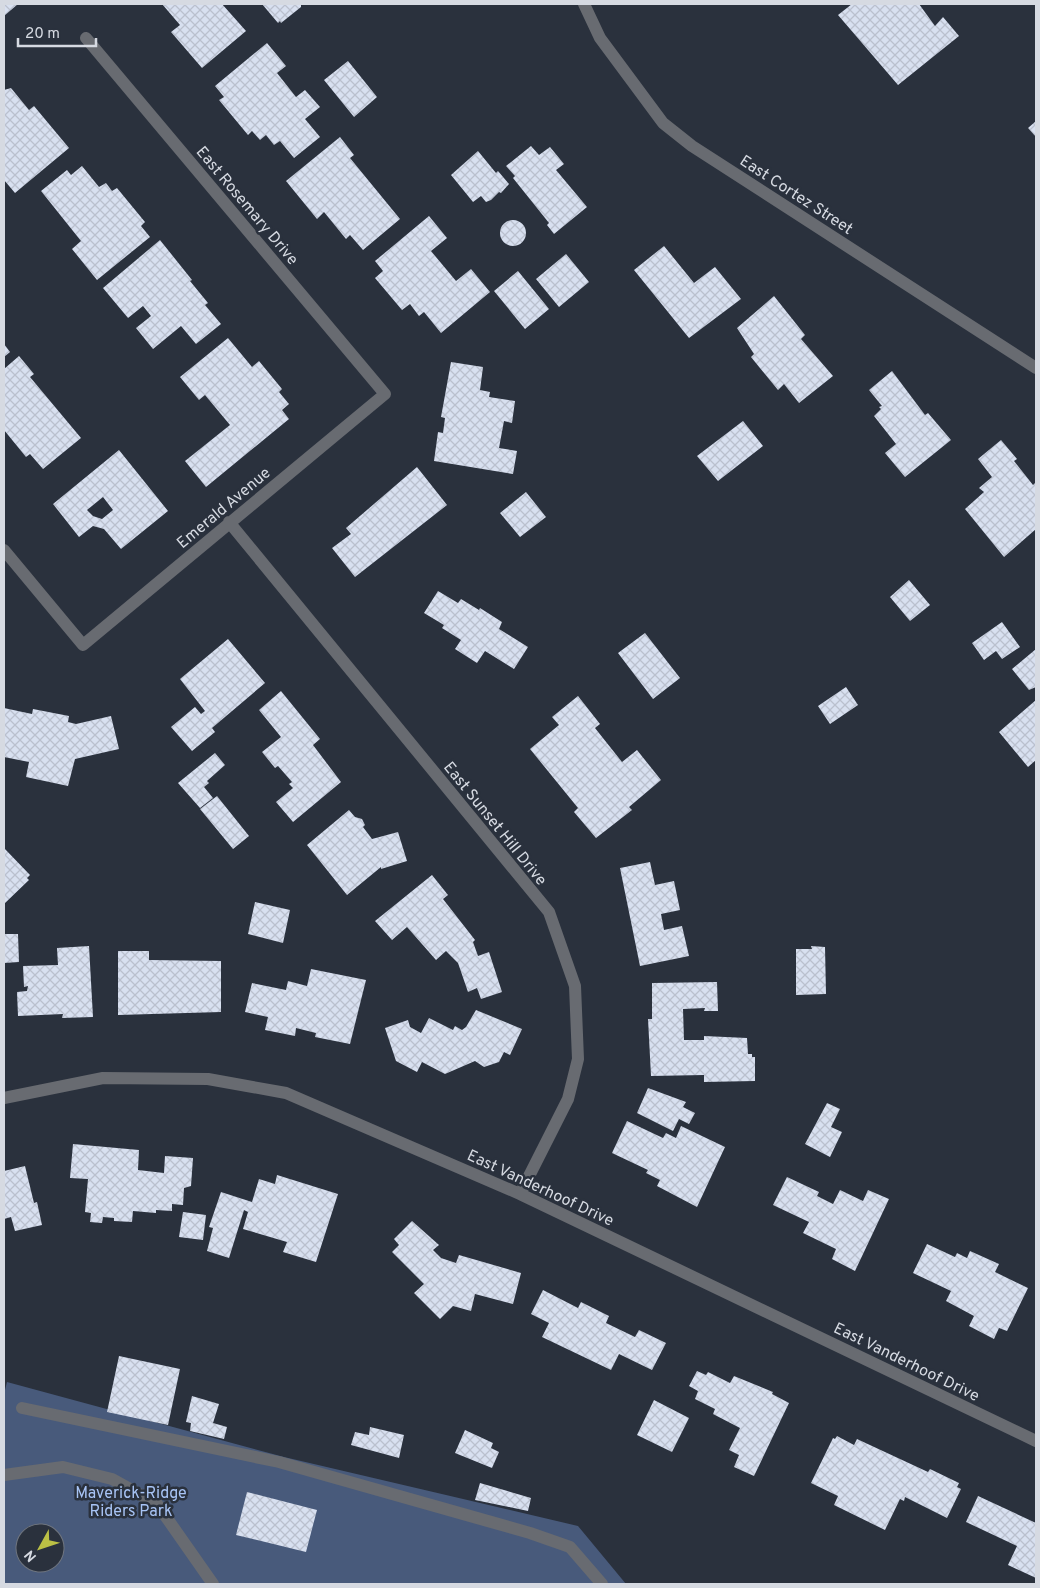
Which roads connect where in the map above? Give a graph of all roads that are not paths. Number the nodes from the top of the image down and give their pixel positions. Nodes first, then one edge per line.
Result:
1 (584, 4) edge
2 (86, 38) dead end
3 (1036, 368) edge
4 (385, 394) joint
5 (229, 522) junction
6 (4, 550) edge
7 (4, 1098) edge
8 (520, 1194) junction
9 (22, 1408) dead end
10 (1036, 1441) edge
11 (4, 1475) edge
12 (213, 1584) edge
13 (602, 1584) edge

1 - 3 street, East Cortez Street
2 - 4 street, East Rosemary Drive
4 - 5 street, Emerald Avenue
5 - 6 street, Emerald Avenue
5 - 8 street, East Sunset Hill Drive
7 - 8 street, East Vanderhoof Drive
8 - 10 street, East Vanderhoof Drive
9 - 13 street
11 - 12 street

